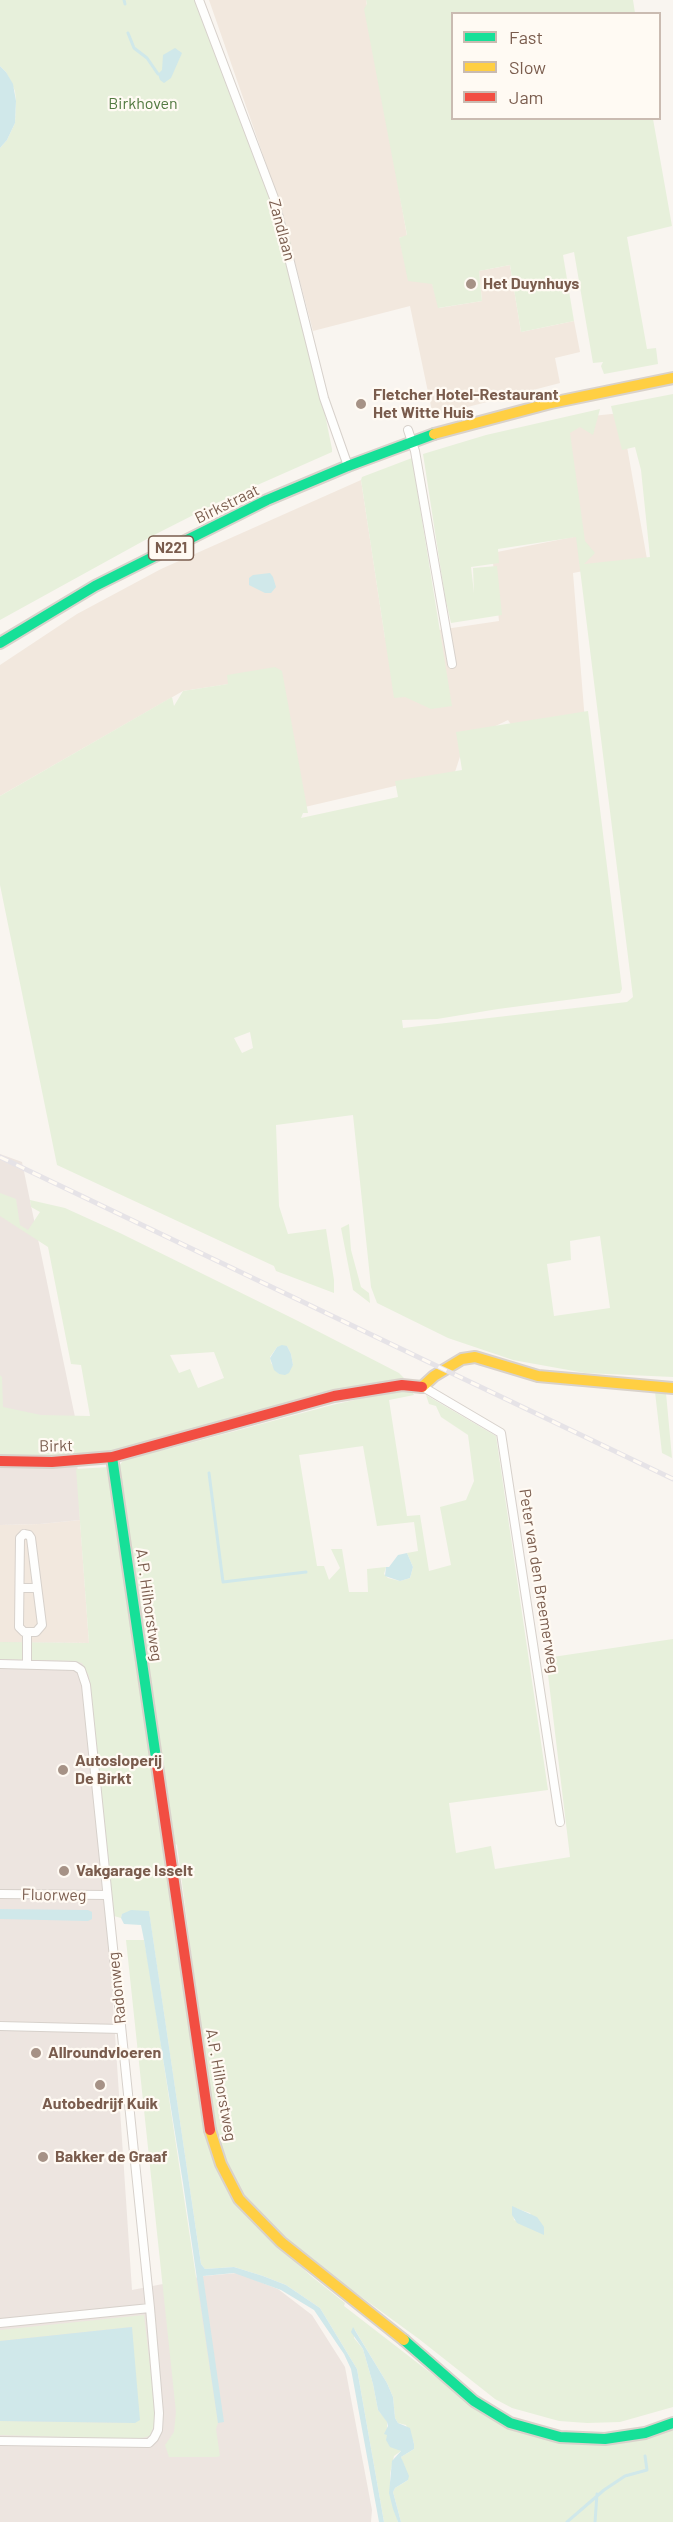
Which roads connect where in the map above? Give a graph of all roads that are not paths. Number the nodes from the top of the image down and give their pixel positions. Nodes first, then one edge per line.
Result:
1 (199, 0) edge
2 (673, 378) edge
3 (408, 430) dead end
4 (412, 441) junction
5 (348, 466) junction
6 (0, 643) edge
7 (452, 664) dead end
8 (423, 1387) junction
9 (673, 1388) edge
10 (112, 1457) junction
11 (0, 1461) edge
12 (37, 1587) junction
13 (20, 1588) junction
14 (27, 1632) junction
15 (0, 1664) edge
16 (27, 1664) junction
17 (560, 1822) dead end
18 (0, 1894) edge
19 (107, 1895) junction
20 (0, 2026) edge
21 (121, 2029) junction
22 (150, 2308) junction
23 (0, 2323) edge
24 (673, 2423) edge
25 (0, 2441) edge

1 - 5 street, Zandlaan
2 - 4 street, Birkstraat / N221
3 - 4 street
4 - 5 street, Birkstraat / N221
4 - 7 street
5 - 6 street, Birkstraat / N221
8 - 9 street
8 - 10 street, Peter van den Breemerweg
8 - 17 street, Peter van den Breemerweg
10 - 11 street, Birkt
10 - 24 street, A.P. Hilhorstweg
12 - 13 street
12 - 13 street
12 - 14 street
13 - 14 street
14 - 16 street
15 - 16 street
16 - 19 street, Radonweg
18 - 19 street, Fluorweg
19 - 21 street, Radonweg
20 - 21 street
21 - 22 street, Radonweg
22 - 23 street
22 - 25 street, Radonweg

